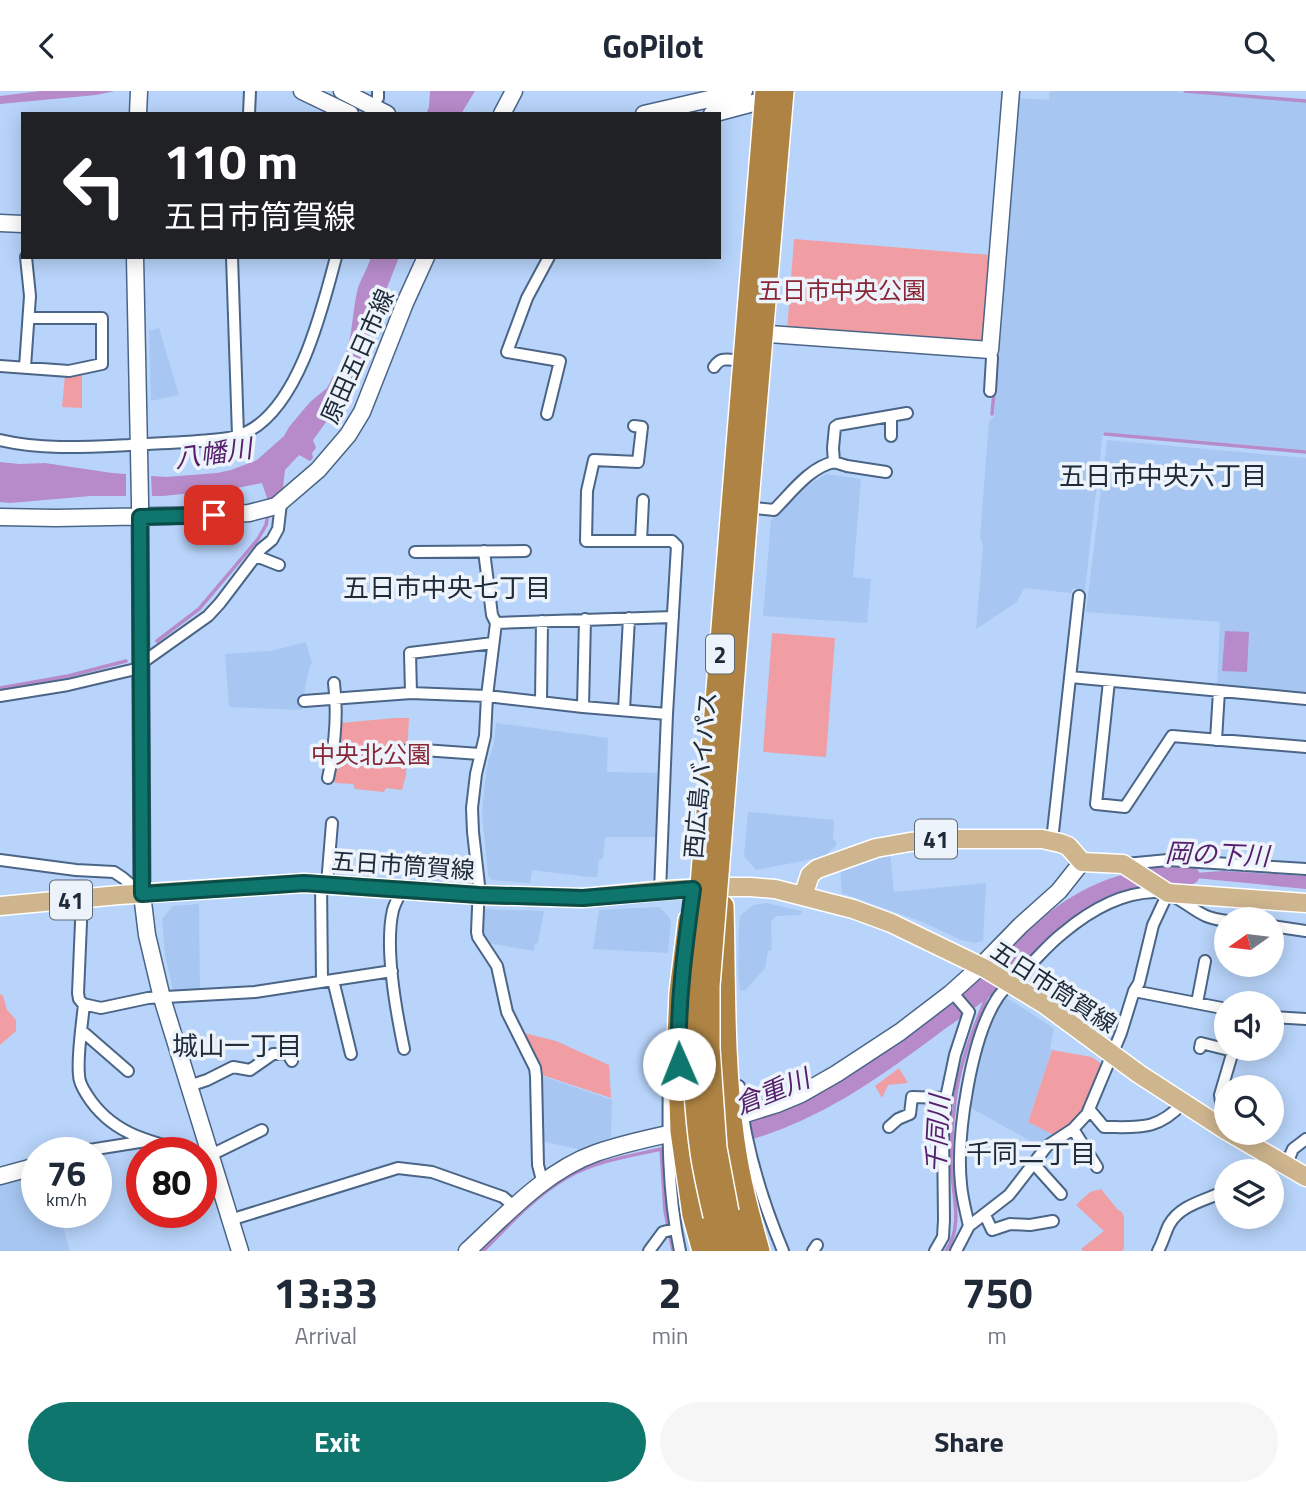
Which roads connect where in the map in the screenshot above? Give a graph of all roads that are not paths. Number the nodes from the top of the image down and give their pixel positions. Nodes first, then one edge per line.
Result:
1 (250, 91) edge
2 (302, 91) edge
3 (342, 91) edge
4 (514, 91) edge
5 (777, 91) edge
6 (783, 91) edge
7 (791, 91) edge
8 (1011, 91) edge
9 (139, 93) edge
10 (756, 94) edge
11 (138, 112) edge
12 (248, 112) edge
13 (346, 112) edge
14 (385, 112) edge
15 (503, 112) edge
16 (655, 112) edge
17 (716, 112) edge
18 (0, 223) edge
19 (21, 224) edge
20 (26, 259) edge
21 (135, 259) edge
22 (232, 259) edge
23 (335, 259) edge
24 (425, 259) edge
25 (548, 259) edge
26 (30, 318) junction
27 (768, 334) junction
28 (989, 350) junction
29 (735, 359) junction
30 (0, 366) edge
31 (26, 367) junction
32 (714, 367) dead end
33 (990, 391) dead end
34 (907, 413) dead end
35 (547, 414) dead end
36 (891, 416) junction
37 (634, 426) dead end
38 (238, 435) junction
39 (891, 436) dead end
40 (0, 440) edge
41 (138, 451) junction
42 (834, 462) junction
43 (886, 472) dead end
44 (643, 501) dead end
45 (273, 507) junction
46 (754, 508) junction
47 (140, 509) junction
48 (0, 517) edge
49 (641, 541) junction
50 (484, 551) junction
51 (525, 551) dead end
52 (415, 552) dead end
53 (256, 556) junction
54 (279, 565) dead end
55 (1079, 596) dead end
56 (673, 617) junction
57 (629, 618) junction
58 (585, 619) junction
59 (542, 621) junction
60 (496, 623) junction
61 (493, 643) junction
62 (139, 667) junction
63 (1070, 677) junction
64 (1109, 681) junction
65 (334, 683) dead end
66 (1219, 691) junction
67 (411, 693) junction
68 (0, 696) edge
69 (487, 696) junction
70 (336, 698) junction
71 (1306, 699) edge
72 (304, 701) dead end
73 (541, 701) junction
74 (583, 707) junction
75 (624, 710) junction
76 (667, 713) junction
77 (1216, 740) junction
78 (1306, 747) edge
79 (409, 749) dead end
80 (480, 754) junction
81 (328, 778) dead end
82 (332, 823) dead end
83 (1052, 841) junction
84 (0, 860) edge
85 (1082, 862) junction
86 (1126, 866) junction
87 (1306, 869) edge
88 (324, 884) junction
89 (723, 887) junction
90 (693, 889) junction
91 (402, 890) junction
92 (1163, 890) junction
93 (660, 891) junction
94 (142, 894) junction
95 (479, 895) junction
96 (803, 896) junction
97 (82, 899) junction
98 (1306, 903) edge
99 (0, 906) edge
100 (1214, 919) edge
101 (1284, 928) edge
102 (1306, 932) edge
103 (1205, 961) dead end
104 (983, 968) junction
105 (392, 971) junction
106 (328, 981) junction
107 (1010, 982) junction
108 (1134, 991) junction
109 (954, 994) junction
110 (162, 997) junction
111 (1197, 1003) junction
112 (84, 1005) junction
113 (1214, 1006) edge
114 (1284, 1018) edge
115 (1306, 1019) edge
116 (82, 1031) junction
117 (1200, 1048) dead end
118 (404, 1049) dead end
119 (351, 1053) dead end
120 (1113, 1054) junction
121 (292, 1061) dead end
122 (128, 1071) dead end
123 (1226, 1075) edge
124 (189, 1086) junction
125 (946, 1098) junction
126 (1183, 1103) junction
127 (1089, 1109) junction
128 (736, 1118) junction
129 (1214, 1123) edge
130 (889, 1126) dead end
131 (1073, 1129) junction
132 (262, 1130) dead end
133 (138, 1137) edge
134 (202, 1137) edge
135 (1306, 1139) edge
136 (740, 1141) junction
137 (675, 1144) junction
138 (1250, 1145) edge
139 (217, 1149) edge
140 (1274, 1159) edge
141 (1284, 1159) edge
142 (1034, 1164) junction
143 (1284, 1165) edge
144 (1097, 1167) dead end
145 (21, 1170) edge
146 (0, 1176) edge
147 (1306, 1177) edge
148 (217, 1184) edge
149 (543, 1184) junction
150 (1061, 1194) dead end
151 (1214, 1196) edge
152 (515, 1207) junction
153 (721, 1214) junction
154 (985, 1215) junction
155 (230, 1220) junction
156 (1053, 1221) dead end
157 (969, 1226) junction
158 (671, 1230) junction
159 (240, 1251) edge
160 (467, 1251) edge
161 (649, 1251) edge
162 (680, 1251) edge
163 (703, 1251) edge
164 (723, 1251) edge
165 (739, 1251) edge
166 (759, 1251) edge
167 (783, 1251) edge
168 (934, 1251) edge
169 (957, 1251) edge
170 (1158, 1251) edge

1 - 12 street
2 - 13 street
3 - 14 street
4 - 15 street
5 - 10 street
6 - 153 highway, 西広島バイパス / 2, bridge
7 - 27 highway, 西広島バイパス / 2
8 - 28 street
9 - 11 street
10 - 16 street
10 - 17 street
10 - 29 highway, 西広島バイパス / 2
10 - 153 highway, 西広島バイパス / 2, bridge
18 - 19 street
20 - 26 street
21 - 41 street
22 - 38 street
23 - 38 street
24 - 45 street, 原田五日市線
25 - 35 street
26 - 31 street
26 - 31 street
27 - 28 street
27 - 46 highway, 西広島バイパス / 2
28 - 33 street
29 - 32 street
29 - 90 highway, 西広島バイパス / 2
30 - 31 street
34 - 36 street
36 - 39 street
36 - 42 street
37 - 49 street
38 - 41 street
40 - 41 street
41 - 47 street
42 - 43 street
42 - 46 street
44 - 49 street
45 - 47 street
45 - 53 street
46 - 89 highway, 西広島バイパス / 2
47 - 48 street
47 - 62 street
49 - 56 street
50 - 51 street
50 - 52 street
50 - 60 street
53 - 54 street
53 - 62 street
55 - 63 street
56 - 57 street
56 - 76 street
57 - 58 street
57 - 75 street
58 - 59 street
58 - 74 street
59 - 60 street
59 - 73 street
60 - 61 street
61 - 67 street
61 - 69 street
62 - 68 street
62 - 94 street
63 - 64 street
63 - 83 street
64 - 66 street
64 - 77 street
65 - 70 street
66 - 71 street
66 - 77 street
67 - 69 street
67 - 70 street
69 - 73 street
69 - 80 street
70 - 72 street
70 - 81 street
73 - 74 street
74 - 75 street
75 - 76 street
76 - 93 street
77 - 78 street
79 - 80 street
80 - 95 street
82 - 88 street
83 - 85 main road, 41
83 - 96 main road, 41
84 - 94 street
85 - 86 main road
85 - 104 street
86 - 87 street
86 - 92 main road
88 - 91 main road, 五日市筒賀線 / 41
88 - 94 main road, 五日市筒賀線 / 41
88 - 106 street
89 - 90 main road, 五日市筒賀線 / 41
89 - 96 main road, 五日市筒賀線 / 41
89 - 128 highway, 西広島バイパス / 2
90 - 93 main road, 五日市筒賀線 / 41
90 - 137 highway, 西広島バイパス / 2
91 - 95 main road, 五日市筒賀線 / 41
91 - 105 street
92 - 98 main road
92 - 100 street
92 - 107 street
92 - 108 street
93 - 95 main road, 五日市筒賀線 / 41
94 - 97 main road, 五日市筒賀線 / 41
94 - 110 street
95 - 149 street
96 - 104 main road, 五日市筒賀線 / 41
97 - 99 main road, 五日市筒賀線 / 41
97 - 112 street
101 - 102 street
103 - 111 street
104 - 107 main road, 五日市筒賀線 / 41
104 - 109 street
105 - 106 street
105 - 118 street
106 - 110 street
106 - 119 street
107 - 120 main road, 五日市筒賀線 / 41
107 - 157 street
108 - 111 street
108 - 120 street
109 - 125 street
109 - 128 street
110 - 112 street
110 - 124 street
111 - 113 street
112 - 116 street
114 - 115 street
116 - 122 street
116 - 133 street
117 - 123 street
120 - 126 main road, 五日市筒賀線 / 41
120 - 127 street
121 - 124 street
124 - 134 street
125 - 130 street
125 - 168 street
126 - 127 street
126 - 129 main road, 五日市筒賀線 / 41
127 - 131 street
128 - 136 highway, 2
128 - 137 street
131 - 142 street
131 - 144 street
132 - 139 street
135 - 141 street
136 - 166 highway, 2
136 - 167 street
137 - 149 street
137 - 158 street
137 - 163 highway, 2
138 - 140 main road, 五日市筒賀線 / 41
142 - 150 street
142 - 154 street
143 - 147 main road, 五日市筒賀線 / 41
145 - 146 street
148 - 155 street
149 - 152 street
151 - 170 street
152 - 155 street
152 - 160 street
153 - 164 highway, 西広島バイパス / 2
153 - 165 highway, 西広島バイパス / 2
154 - 156 street
154 - 157 street
155 - 159 street
157 - 169 street
158 - 161 street
158 - 162 street

